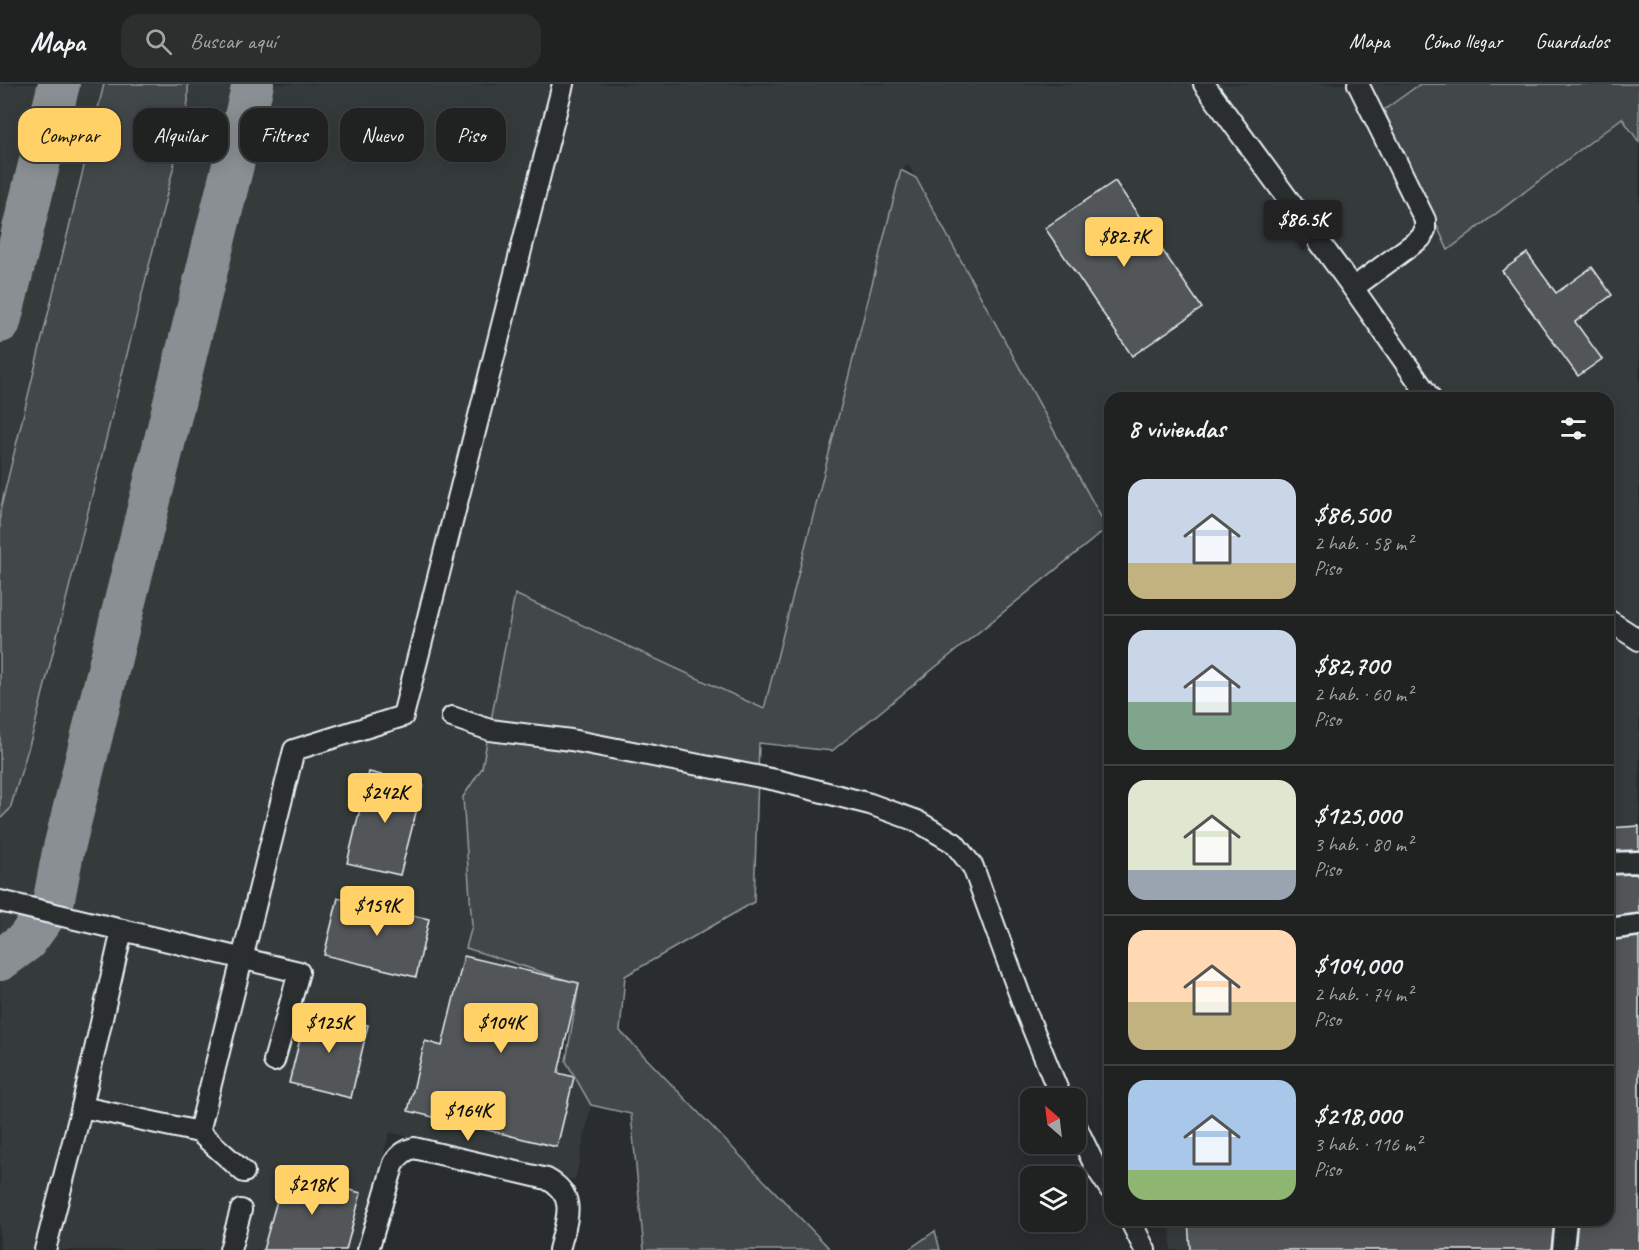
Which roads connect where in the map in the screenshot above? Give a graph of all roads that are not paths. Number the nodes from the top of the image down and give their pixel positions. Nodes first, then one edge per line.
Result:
1 (563, 84) edge
2 (1204, 84) edge
3 (1358, 84) edge
4 (1353, 288) junction
5 (1426, 392) edge
6 (1614, 624) edge
7 (1639, 640) edge
8 (452, 717) dead end
9 (1614, 863) edge
10 (1639, 863) edge
11 (0, 901) edge
12 (1639, 924) edge
13 (1614, 929) edge
14 (123, 930) junction
15 (243, 957) junction
16 (274, 1061) dead end
17 (1058, 1088) edge
18 (82, 1107) junction
19 (200, 1132) junction
20 (1086, 1147) edge
21 (244, 1172) dead end
22 (1104, 1180) edge
23 (241, 1210) dead end
24 (1133, 1226) edge
25 (1565, 1226) edge
26 (45, 1250) edge
27 (230, 1250) edge
28 (368, 1250) edge
29 (559, 1250) edge
30 (1145, 1250) edge
31 (1563, 1250) edge

1 - 15 street
2 - 4 street
3 - 4 street
4 - 5 street
6 - 7 street
8 - 17 street
9 - 10 street
11 - 14 street
12 - 13 street
14 - 15 street
14 - 18 street
15 - 16 street
15 - 19 street
18 - 19 street
18 - 26 street
19 - 21 street
20 - 22 street
23 - 27 street
24 - 30 street
25 - 31 street
28 - 29 street

